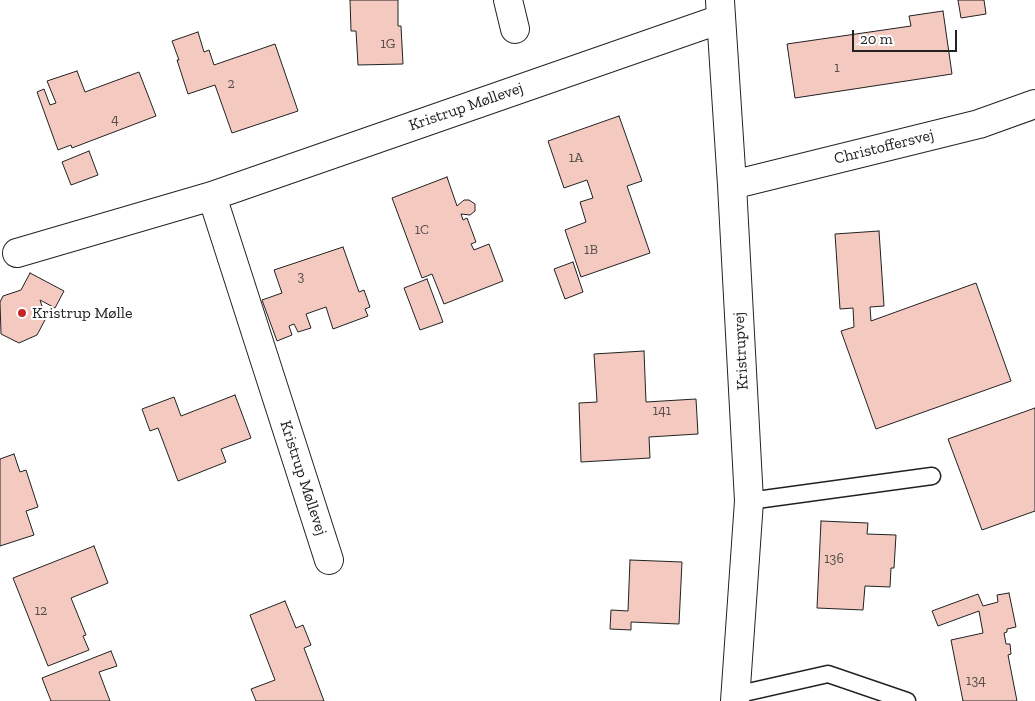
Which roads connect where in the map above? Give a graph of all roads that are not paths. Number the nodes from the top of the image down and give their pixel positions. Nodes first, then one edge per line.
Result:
1 (508, 0) edge
2 (720, 9) edge
3 (515, 30) dead end
4 (1035, 104) edge
5 (732, 185) junction
6 (212, 196) junction
7 (8, 256) edge
8 (932, 476) dead end
9 (748, 501) junction
10 (329, 560) dead end
11 (735, 698) edge
12 (907, 701) edge

1 - 3 street
2 - 5 street, Kristrupvej
2 - 6 street, Kristrup Møllevej
4 - 5 street, Christoffersvej
5 - 9 street, Kristrupvej
6 - 7 street, Kristrup Møllevej
6 - 10 street, Kristrup Møllevej
8 - 9 lane
9 - 11 street, Kristrupvej
11 - 12 lane

